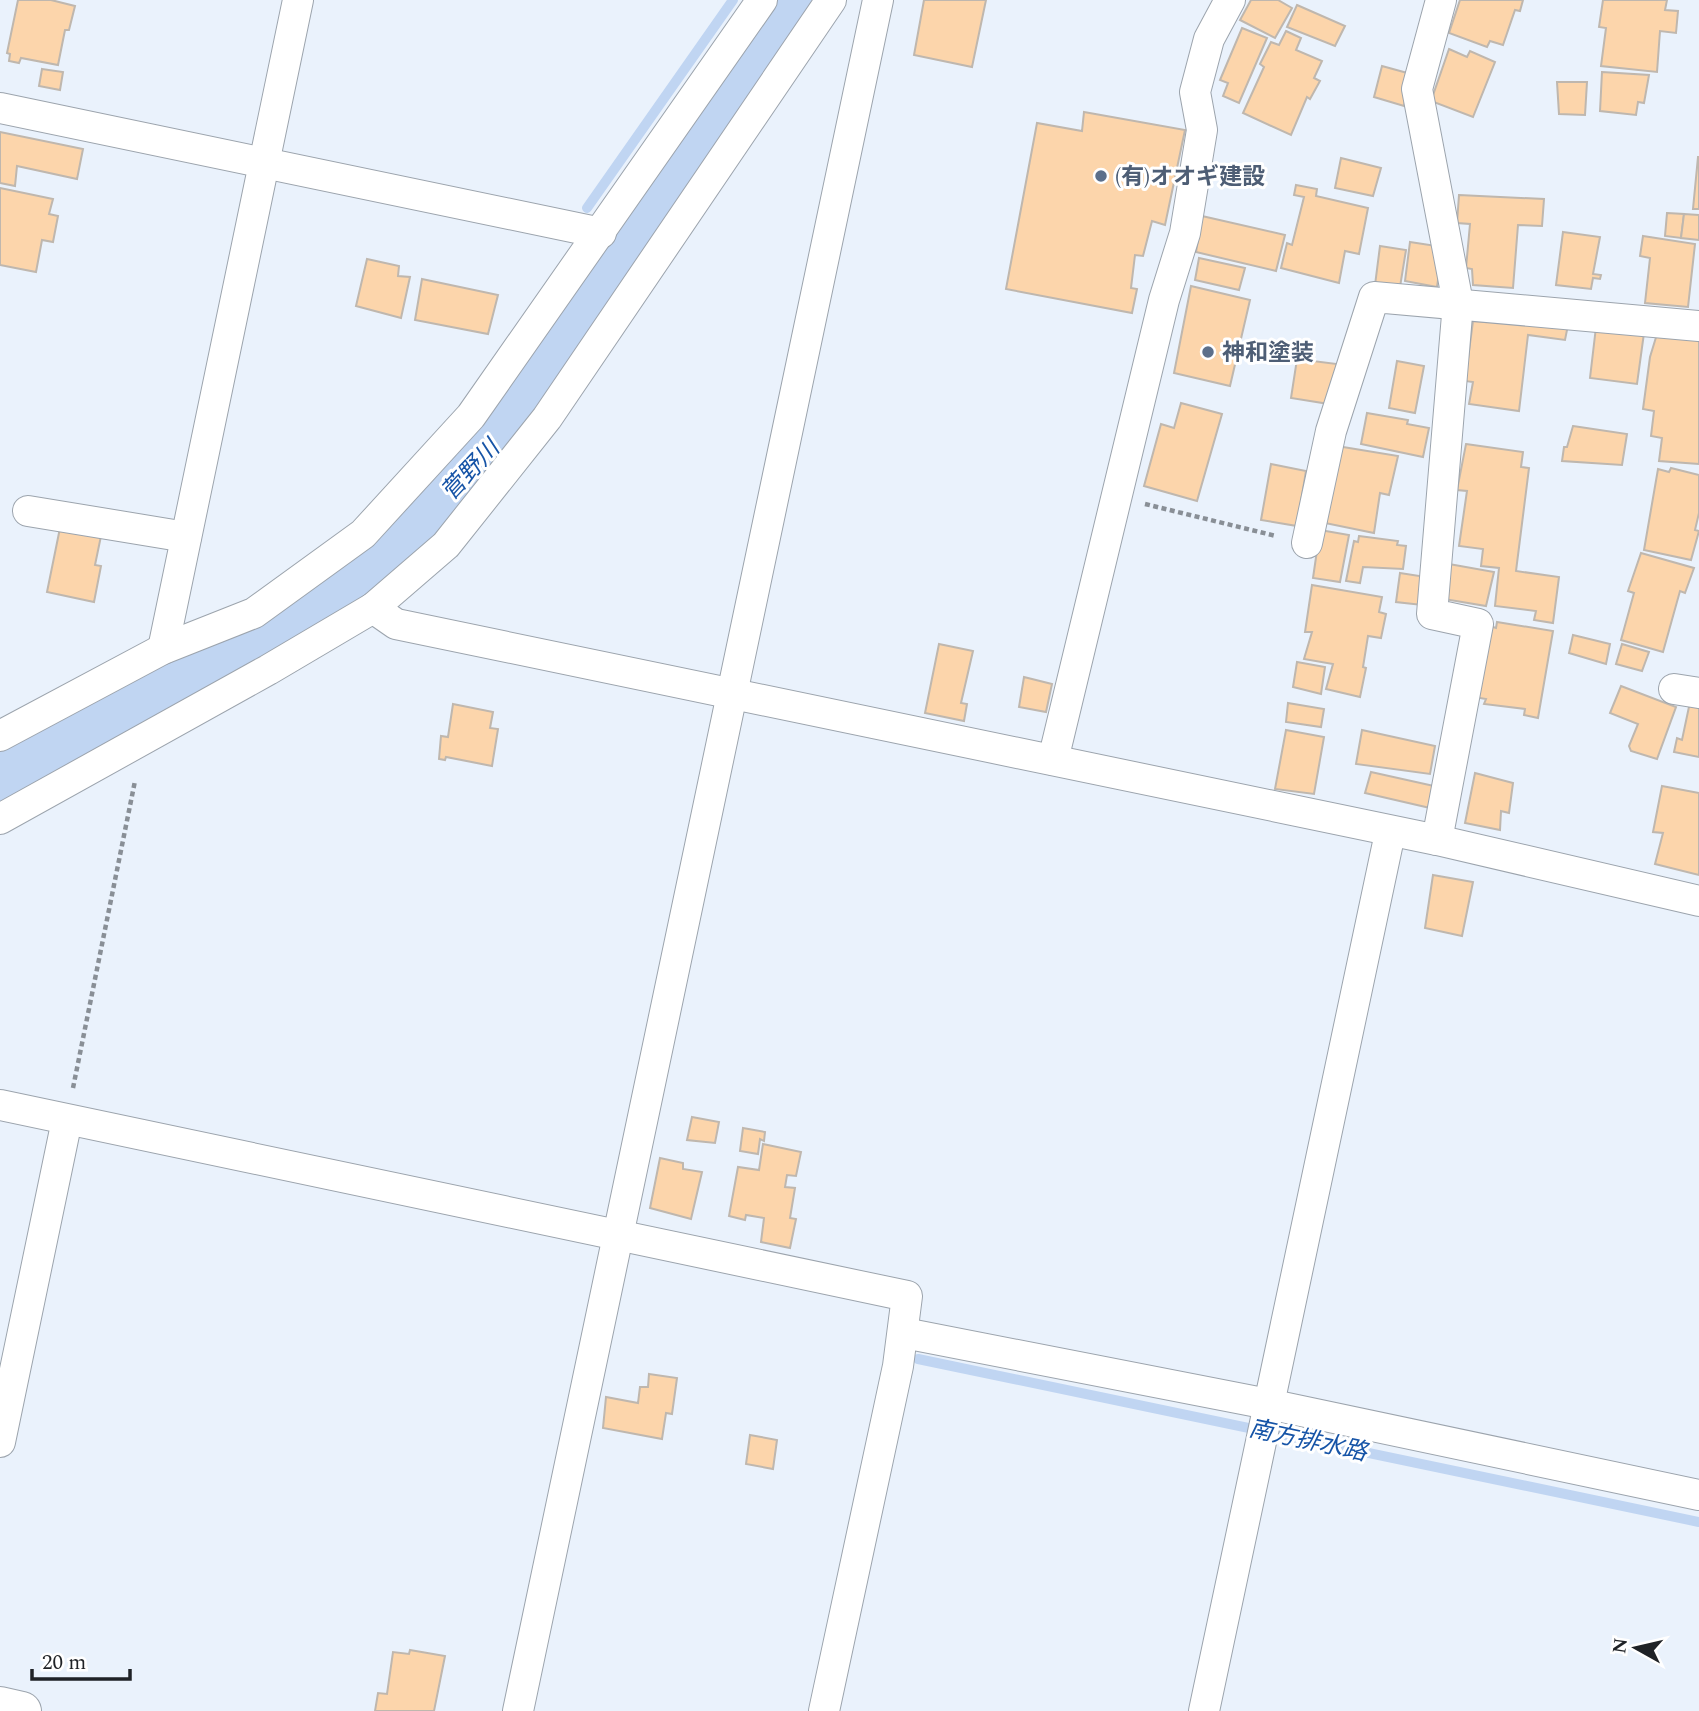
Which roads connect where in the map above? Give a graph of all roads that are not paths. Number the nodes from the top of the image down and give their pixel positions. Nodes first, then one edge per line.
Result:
1 (298, 0) edge
2 (762, 0) edge
3 (831, 0) edge
4 (878, 0) edge
5 (1230, 0) edge
6 (1441, 0) edge
7 (0, 108) edge
8 (264, 162) junction
9 (601, 233) junction
10 (1458, 303) junction
11 (1699, 326) edge
12 (28, 511) dead end
13 (186, 537) junction
14 (1307, 543) road end
15 (373, 608) junction
16 (163, 649) junction
17 (735, 692) junction
18 (0, 736) edge
19 (1053, 760) junction
20 (0, 819) edge
21 (1390, 833) junction
22 (1437, 840) junction
23 (1699, 901) edge
24 (0, 1105) edge
25 (66, 1120) junction
26 (620, 1236) junction
27 (904, 1333) junction
28 (1267, 1406) junction
29 (0, 1441) edge
30 (1699, 1495) edge
31 (0, 1706) edge
32 (22, 1711) edge
33 (518, 1711) edge
34 (824, 1711) edge
35 (1204, 1711) edge

1 - 8 street
2 - 9 street
3 - 15 street
4 - 17 street
5 - 19 street
6 - 10 street
7 - 8 street
8 - 9 street
8 - 13 street
9 - 16 street
10 - 11 street
10 - 14 street
10 - 22 street
12 - 13 street
13 - 16 street
15 - 17 street
15 - 20 street
16 - 18 street
17 - 19 street
17 - 26 street
19 - 21 street
21 - 22 street
21 - 28 street
22 - 23 street
24 - 25 street
25 - 26 street
25 - 29 street
26 - 27 street
26 - 33 street
27 - 28 street
27 - 34 street
28 - 30 street
28 - 35 street
31 - 32 street

